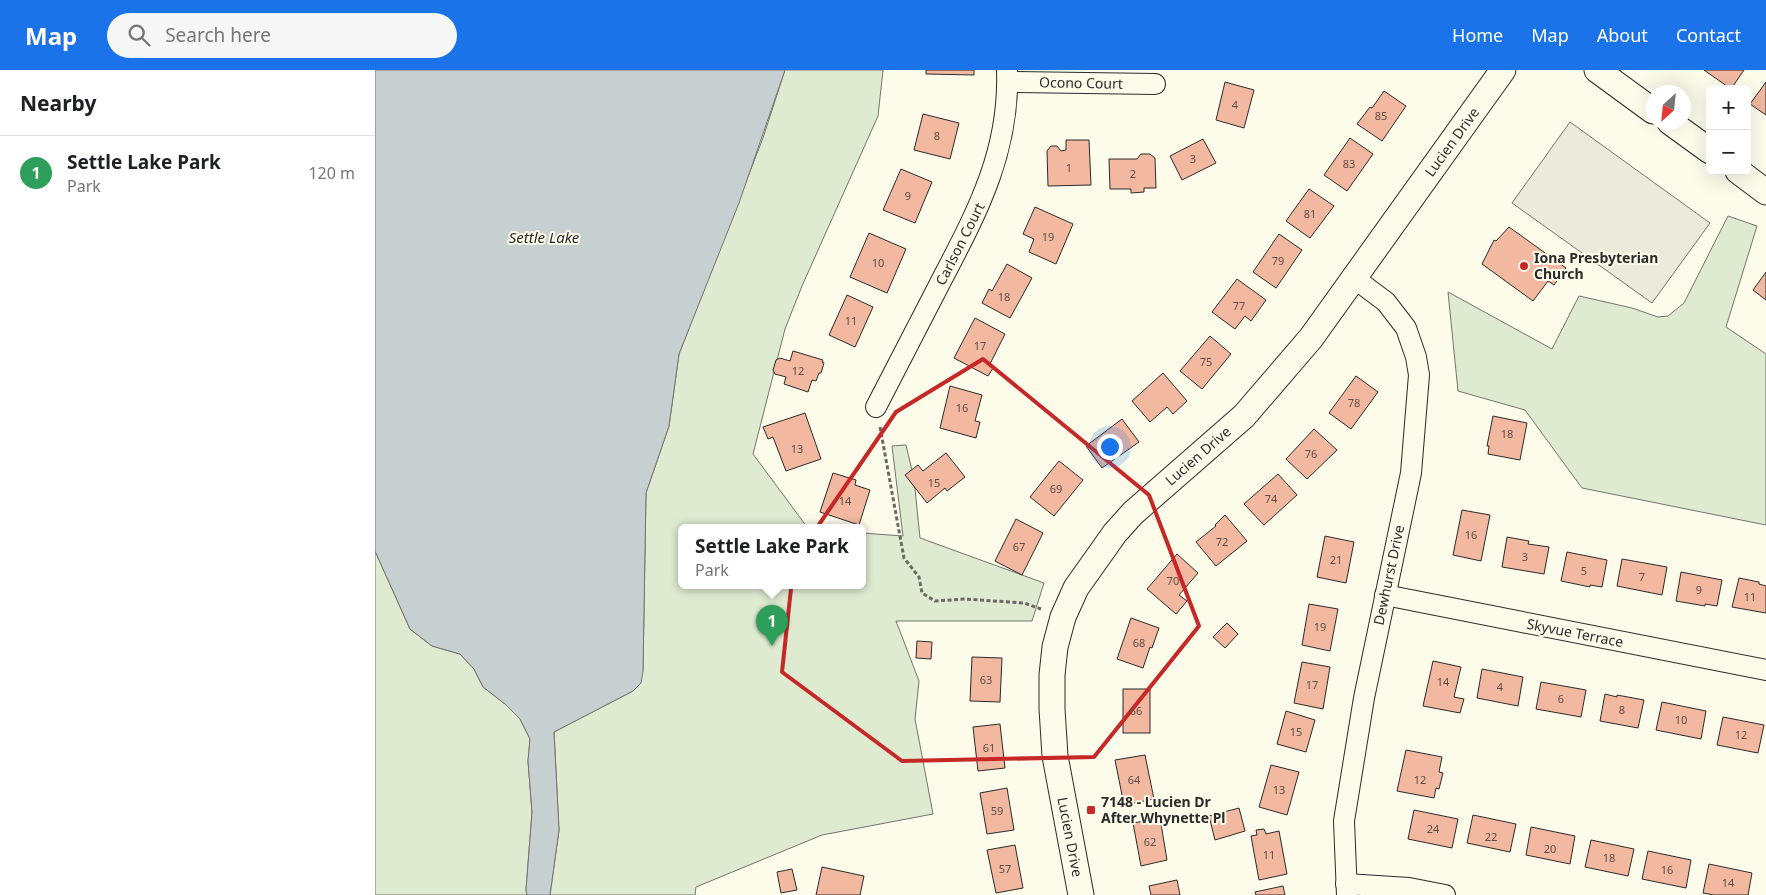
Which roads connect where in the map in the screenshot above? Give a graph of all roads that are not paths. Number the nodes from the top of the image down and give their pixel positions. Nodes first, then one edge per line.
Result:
1 (1503, 70) edge
2 (1597, 70) edge
3 (1007, 76) edge
4 (1155, 84) dead end
5 (1646, 106) edge
6 (1681, 130) edge
7 (1706, 148) edge
8 (1743, 175) edge
9 (1766, 192) edge
10 (1354, 278) junction
11 (876, 407) road end
12 (1385, 595) junction
13 (1766, 670) edge
14 (1346, 889) edge
15 (1081, 895) edge
16 (1445, 895) edge

1 - 10 street, Lucien Drive
2 - 5 street
3 - 4 street, Ocono Court
3 - 11 street, Carlson Court
6 - 7 street
8 - 9 street
10 - 12 street, Dewhurst Drive
10 - 15 street, Lucien Drive
12 - 13 street, Skyvue Terrace
12 - 14 street, Dewhurst Drive
14 - 16 street

